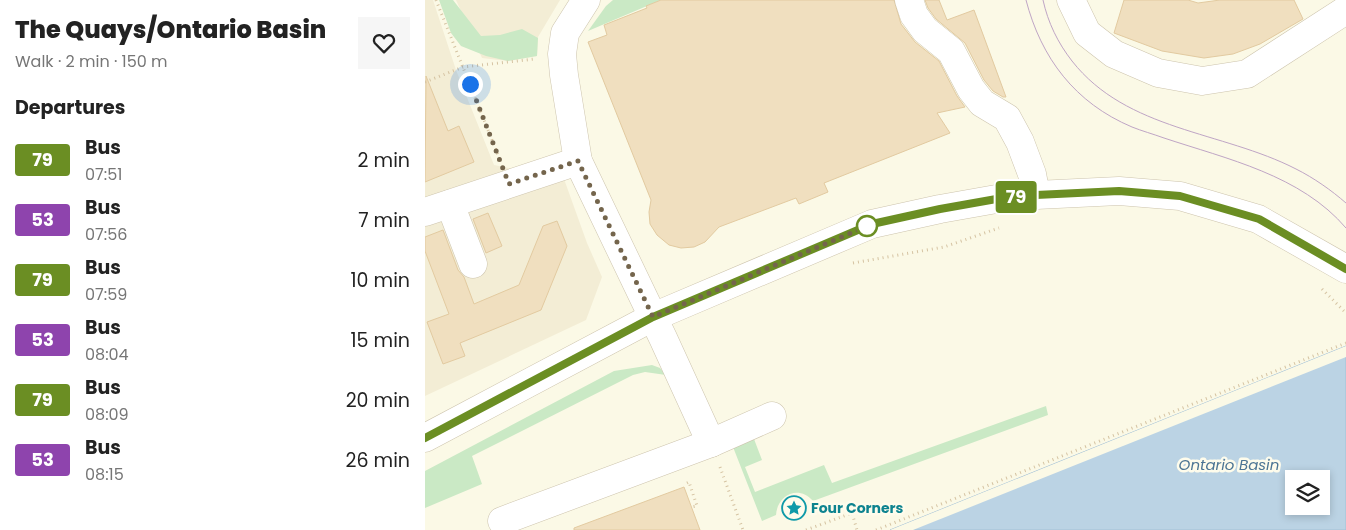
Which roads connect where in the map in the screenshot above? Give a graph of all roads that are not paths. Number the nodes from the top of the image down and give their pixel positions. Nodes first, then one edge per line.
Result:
1 (586, 0) edge
2 (909, 0) edge
3 (1071, 0) edge
4 (1346, 10) edge
5 (578, 161) junction
6 (1036, 195) junction
7 (438, 208) edge
8 (473, 264) dead end
9 (1346, 269) edge
10 (653, 317) junction
11 (772, 416) dead end
12 (425, 438) edge
13 (711, 443) junction
14 (502, 521) dead end

1 - 5 street
2 - 6 street
3 - 4 street
5 - 7 street
5 - 10 street
6 - 9 street
6 - 10 street
7 - 8 street
10 - 12 street
10 - 13 street
11 - 13 street
13 - 14 street

